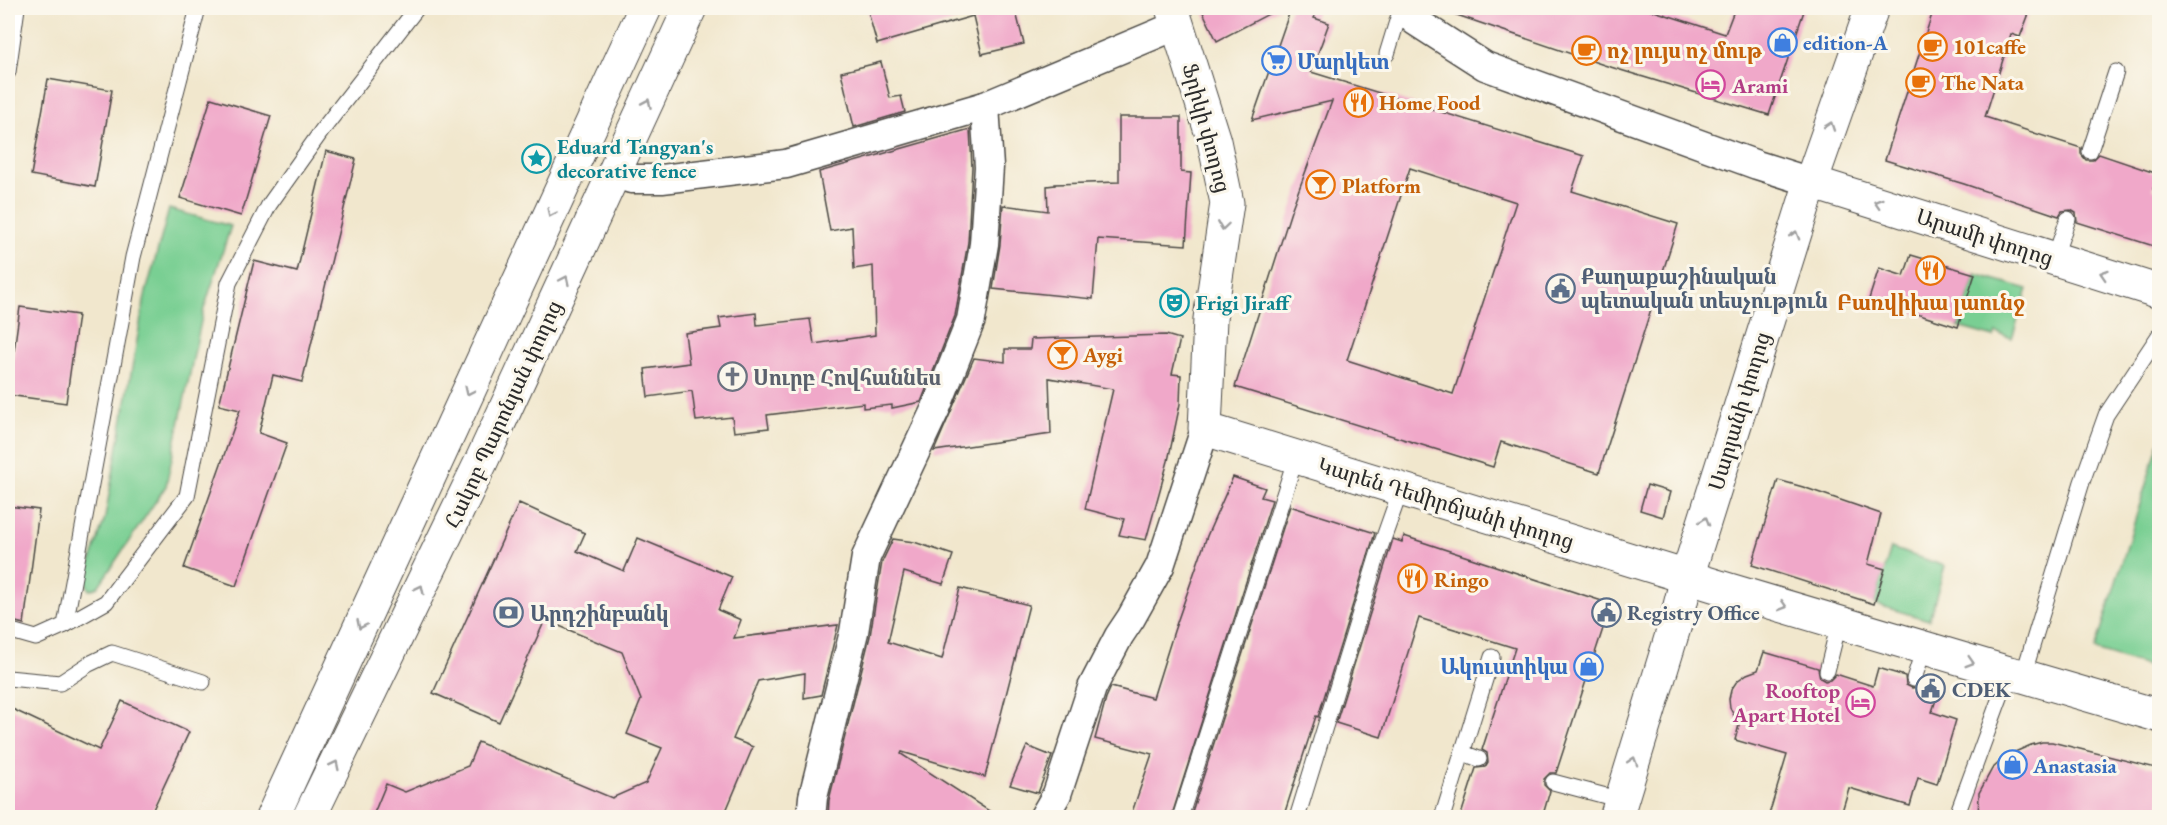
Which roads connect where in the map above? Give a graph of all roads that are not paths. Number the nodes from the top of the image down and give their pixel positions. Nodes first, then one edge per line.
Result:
1 (17, 8) edge
2 (198, 8) edge
3 (417, 8) edge
4 (645, 8) edge
5 (690, 8) edge
6 (1872, 8) edge
7 (1175, 16) edge
8 (1404, 16) edge
9 (1387, 54) dead end
10 (8, 72) edge
11 (2116, 72) dead end
12 (985, 106) junction
13 (2090, 152) dead end
14 (615, 174) junction
15 (1811, 182) junction
16 (2068, 219) dead end
17 (2054, 259) junction
18 (2160, 292) edge
19 (2160, 334) edge
20 (1205, 429) junction
21 (1296, 457) junction
22 (1401, 489) junction
23 (1687, 577) junction
24 (1839, 623) junction
25 (65, 625) junction
26 (8, 630) edge
27 (1924, 648) junction
28 (1492, 657) dead end
29 (1827, 671) dead end
30 (2016, 675) junction
31 (8, 678) edge
32 (1914, 679) dead end
33 (203, 682) dead end
34 (2160, 716) edge
35 (1463, 753) junction
36 (1479, 759) dead end
37 (1553, 782) dead end
38 (1618, 809) edge
39 (272, 818) edge
40 (309, 818) edge
41 (811, 818) edge
42 (1043, 818) edge
43 (1180, 818) edge
44 (1297, 818) edge
45 (1442, 818) edge
46 (1958, 818) edge

1 - 10 lane
2 - 25 lane
3 - 25 lane
4 -> 39 main road, Հակոբ Պարոնյան փողոց
14 -> 5 main road, Հակոբ Պարոնյան փողոց
15 -> 6 main road, Սարյանի փողոց
7 - 12 street
7 -> 20 main road, Ֆրիկի փողոց
8 - 9 lane
8 - 15 street
11 - 13 lane
12 - 14 street
12 - 41 street
40 -> 14 main road, Հակոբ Պարոնյան փողոց
17 -> 15 main road, Արամի փողոց
23 -> 15 main road, Սարյանի փողոց
16 - 17 lane
18 -> 17 main road, Արամի փողոց
19 - 30 lane
20 - 21 main road, Կարեն Դեմիրճյանի փողոց
20 - 42 street
21 - 22 main road, Կարեն Դեմիրճյանի փողոց
21 - 43 lane
22 - 23 main road, Կարեն Դեմիրճյանի փողոց
22 - 44 lane
23 -> 24 main road, Կարեն Դեմիրճյանի փողոց
38 -> 23 main road, Սարյանի փողոց
24 - 27 main road, Կարեն Դեմիրճյանի փողոց
24 - 29 lane
25 - 26 lane
27 -> 30 main road, Կարեն Դեմիրճյանի փողոց
27 - 32 lane
28 - 35 lane
30 - 34 main road, Կարեն Դեմիրճյանի փողոց
30 - 46 lane
31 - 33 lane
35 - 36 lane
35 - 45 lane
37 - 38 lane

